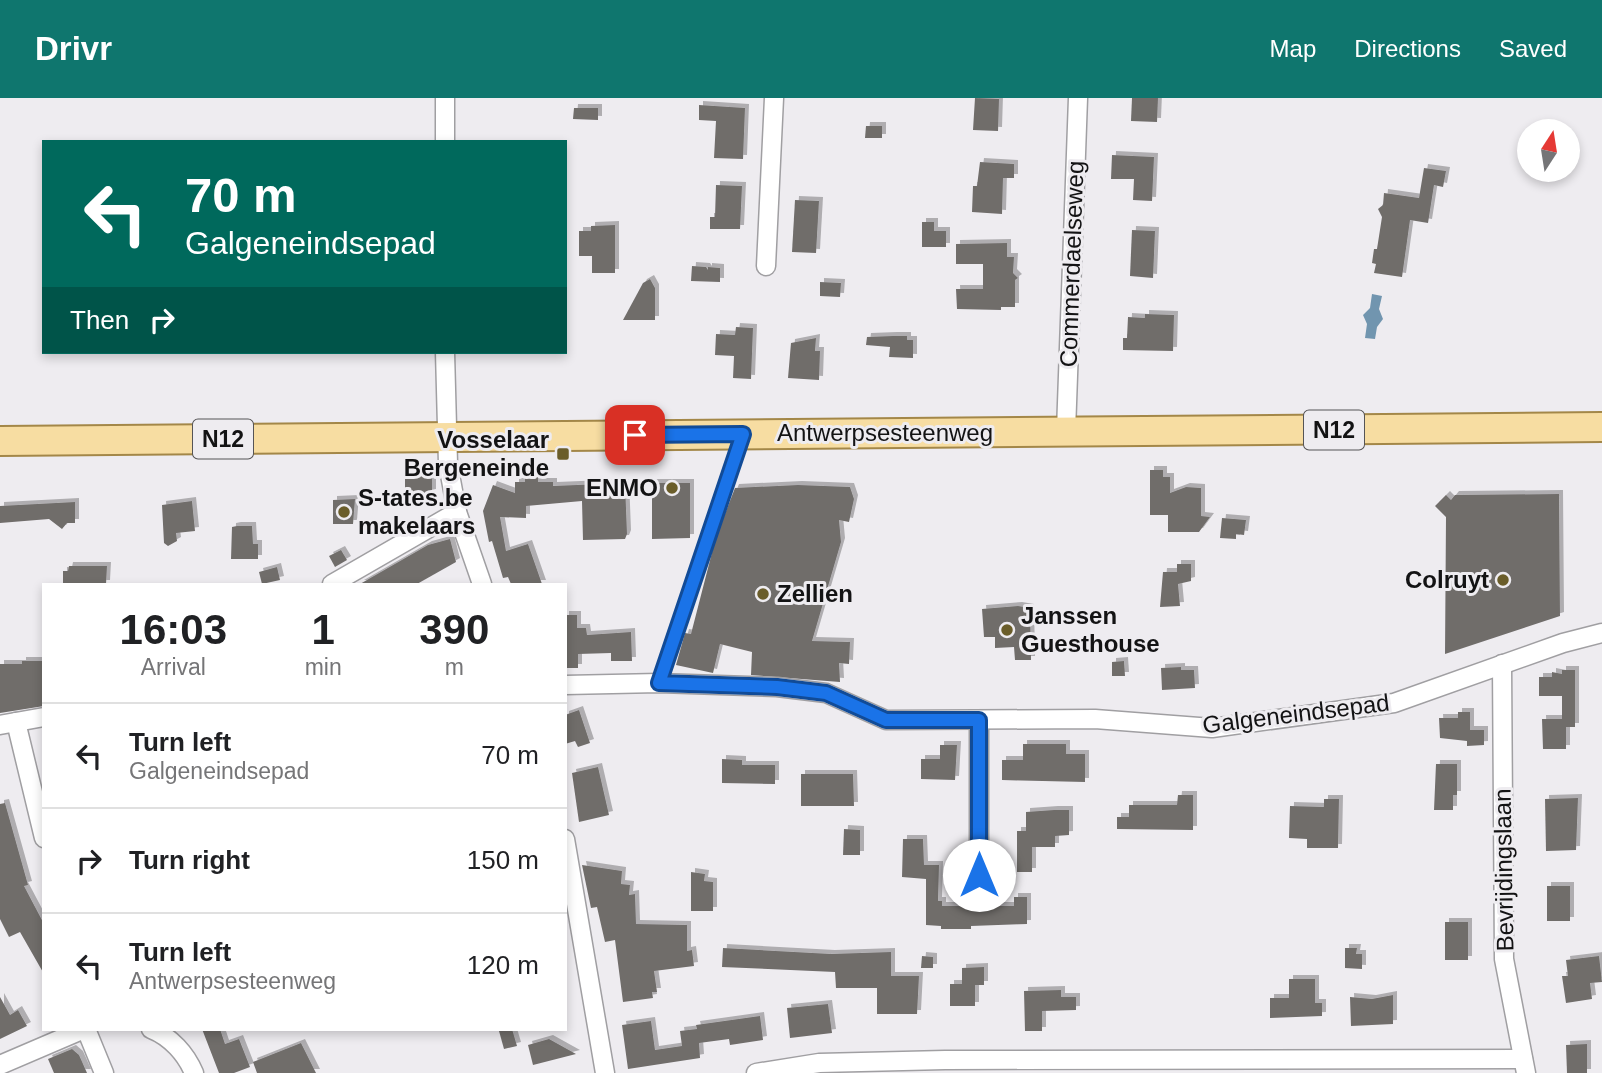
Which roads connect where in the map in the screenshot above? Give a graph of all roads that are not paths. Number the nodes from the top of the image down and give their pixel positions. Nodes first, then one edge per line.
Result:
1 (445, 98) edge
2 (774, 98) edge
3 (1078, 98) edge
4 (445, 140) edge
5 (766, 266) dead end
6 (445, 354) edge
7 (1602, 427) edge
8 (1066, 431) junction
9 (743, 434) junction
10 (445, 437) junction
11 (0, 441) edge
12 (457, 512) junction
13 (334, 583) edge
14 (482, 583) edge
15 (1602, 633) edge
16 (1502, 664) junction
17 (659, 683) junction
18 (567, 685) edge
19 (42, 717) edge
20 (979, 720) junction
21 (8, 723) edge
22 (42, 832) edge
23 (567, 848) edge
24 (979, 875) dead end
25 (80, 1031) edge
26 (86, 1031) edge
27 (155, 1031) edge
28 (0, 1065) edge
29 (945, 1066) edge
30 (1347, 1066) edge
31 (1525, 1066) edge
32 (1146, 1067) edge
33 (104, 1073) edge
34 (194, 1073) edge
35 (605, 1073) edge
36 (756, 1073) edge

1 - 4 street
2 - 5 street
3 - 8 street, Commerdaelseweg
6 - 10 street
7 - 8 main road, Antwerpsesteenweg / N12
8 - 9 main road, Antwerpsesteenweg / N12
9 - 10 main road, Antwerpsesteenweg / N12
9 - 17 lane
10 - 11 main road, Antwerpsesteenweg / N12
10 - 12 street
12 - 13 street
12 - 14 street
15 - 16 street, Galgeneindsepad
16 - 20 street, Galgeneindsepad
16 - 31 street, Bevrijdingslaan
17 - 18 street, Galgeneindsepad
17 - 20 street, Galgeneindsepad
19 - 21 street
20 - 24 street
21 - 22 street
23 - 35 street
25 - 28 street
26 - 33 street
27 - 34 street
29 - 32 street
29 - 36 street
30 - 31 street
30 - 32 street

